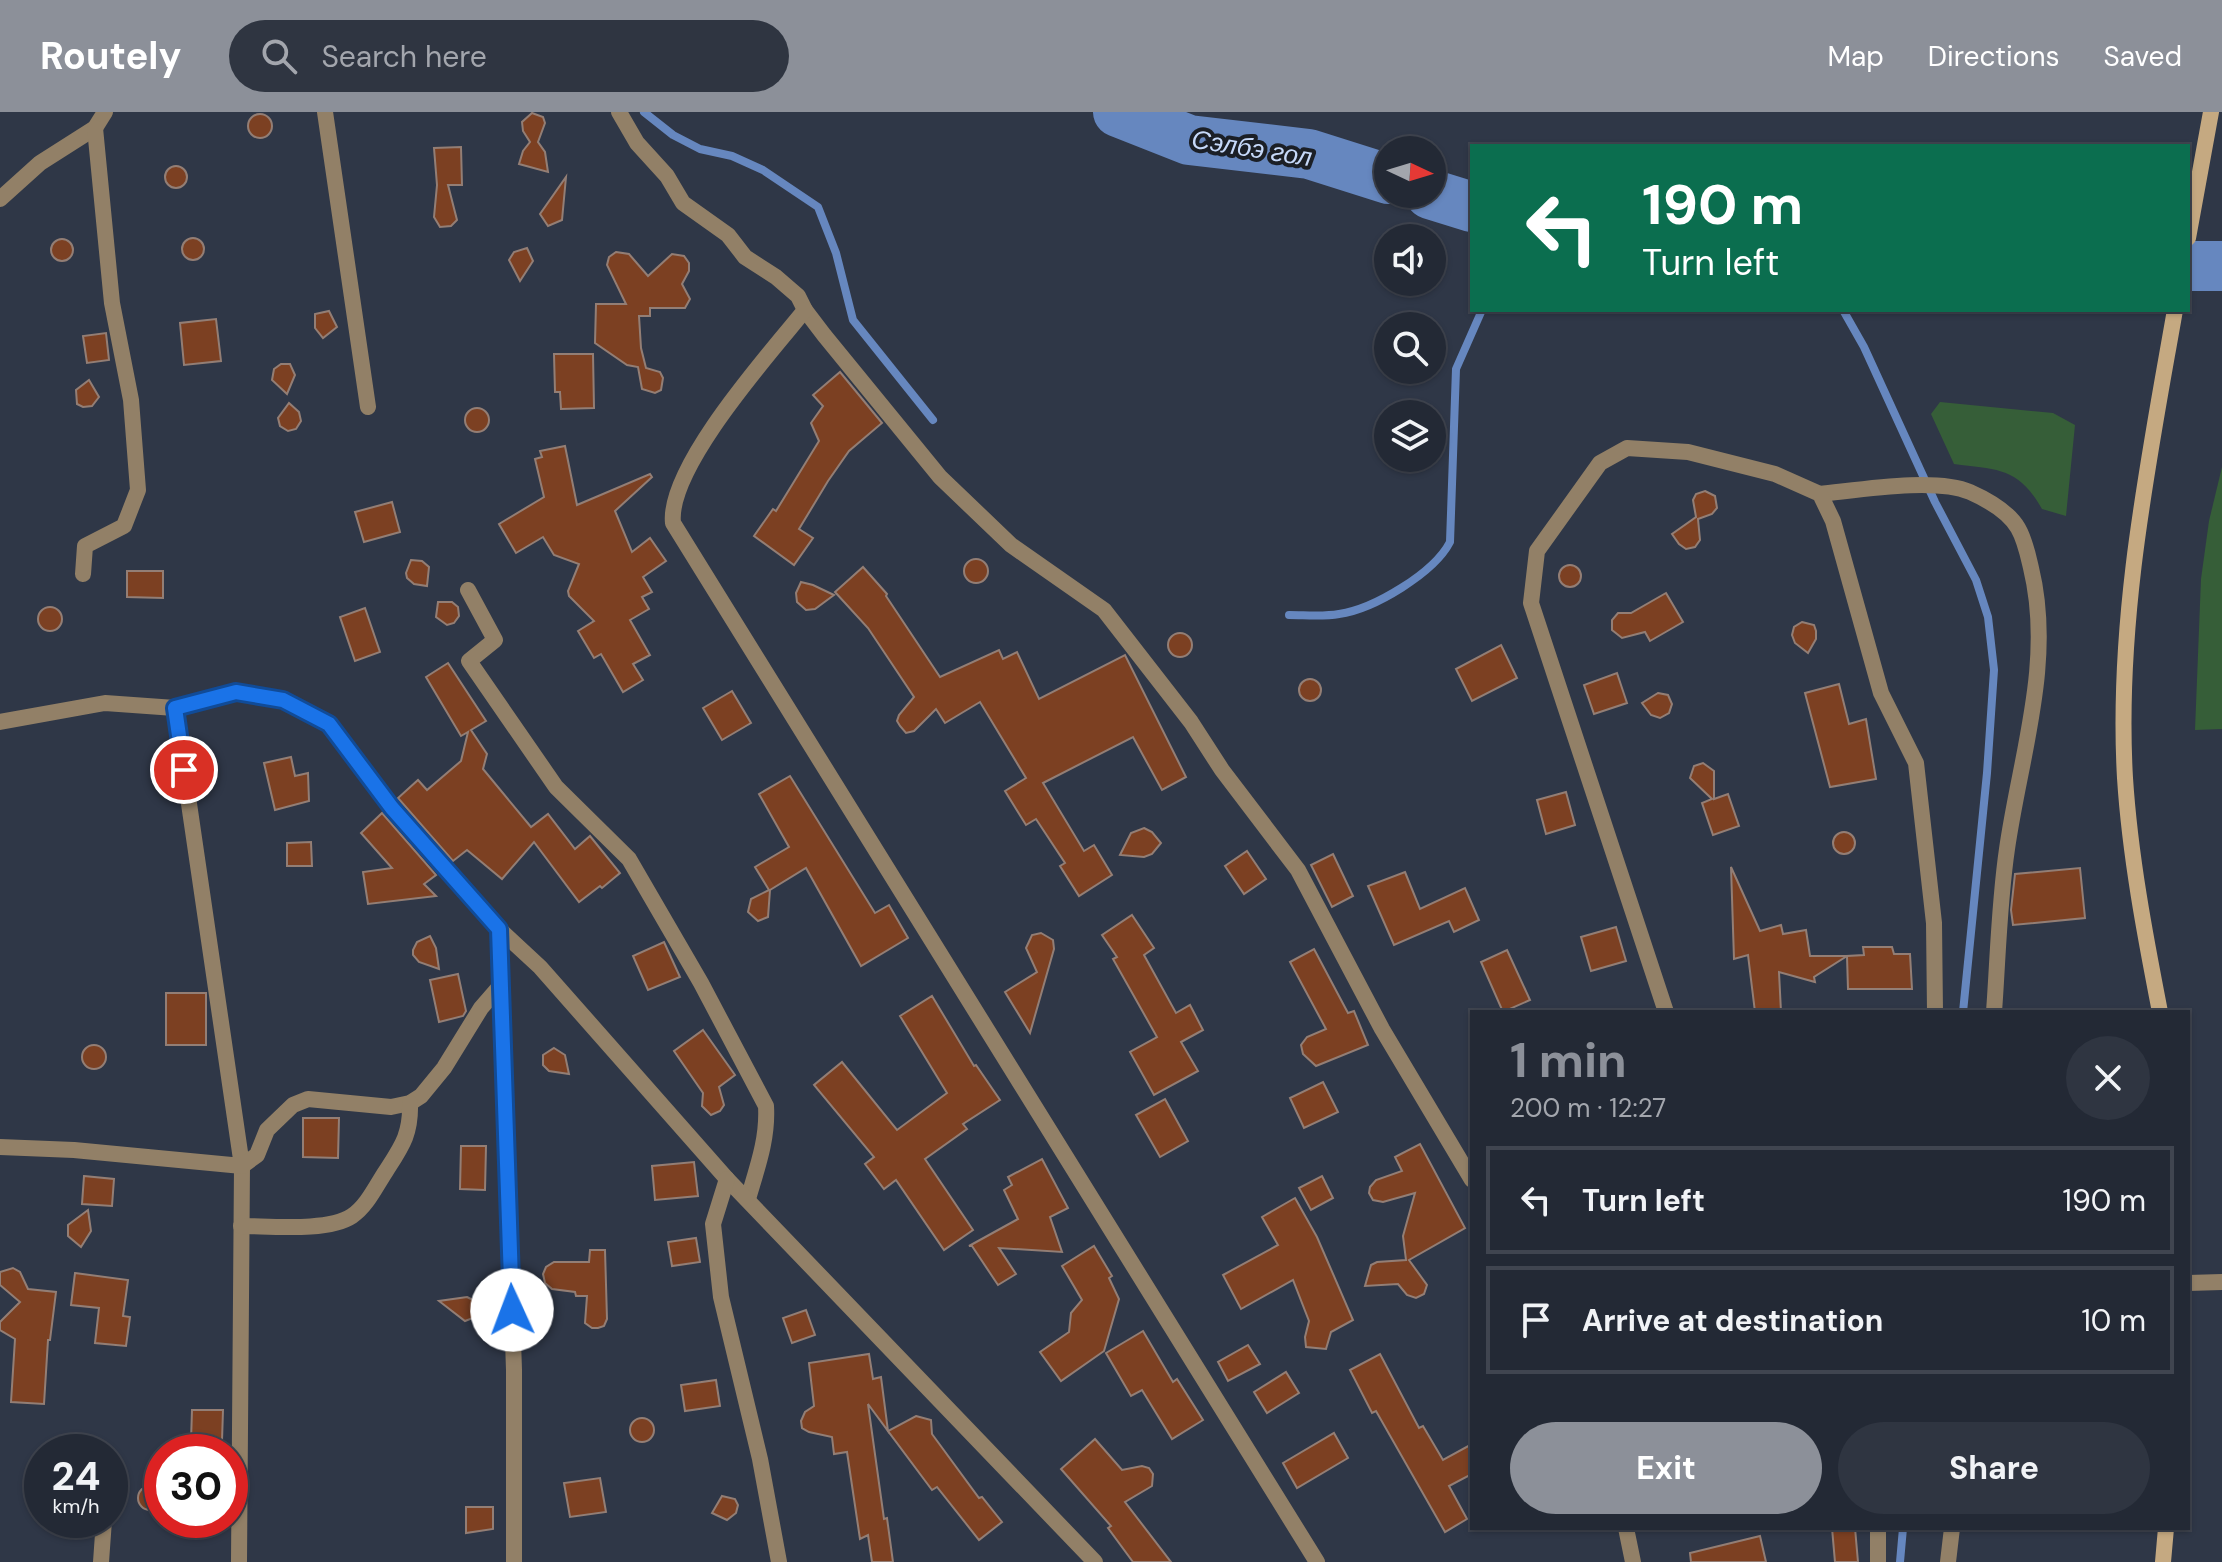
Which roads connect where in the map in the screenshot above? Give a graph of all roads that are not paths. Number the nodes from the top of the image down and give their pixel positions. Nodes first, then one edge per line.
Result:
1 (105, 112) edge
2 (325, 112) edge
3 (619, 112) edge
4 (2210, 113) edge
5 (95, 128) junction
6 (0, 199) edge
7 (2190, 227) edge
8 (805, 310) junction
9 (2175, 312) edge
10 (368, 407) dead end
11 (1820, 494) junction
12 (83, 574) dead end
13 (468, 590) dead end
14 (175, 708) junction
15 (0, 722) edge
16 (499, 929) junction
17 (501, 985) junction
18 (1665, 1010) edge
19 (1935, 1010) edge
20 (1994, 1010) edge
21 (2160, 1010) edge
22 (410, 1103) junction
23 (0, 1147) edge
24 (242, 1166) junction
25 (1470, 1177) edge
26 (727, 1179) junction
27 (748, 1199) junction
28 (241, 1226) junction
29 (2222, 1282) edge
30 (2190, 1283) edge
31 (1626, 1530) edge
32 (1878, 1530) edge
33 (1952, 1530) edge
34 (2166, 1530) edge
35 (103, 1538) edge
36 (101, 1562) edge
37 (239, 1562) edge
38 (514, 1562) edge
39 (779, 1562) edge
40 (1095, 1562) edge
41 (1317, 1562) edge
42 (1633, 1562) edge
43 (1878, 1562) edge
44 (1948, 1562) edge
45 (2163, 1562) edge

1 - 5 street
2 - 10 street
3 - 8 street
4 - 7 main road
5 - 6 street
5 - 12 street
8 - 25 street
8 - 41 street
9 - 21 main road
11 - 18 street
11 - 19 street
11 - 20 street
13 - 27 street
14 - 15 street
14 - 16 street
14 - 24 street
16 - 17 street
16 - 26 street
17 - 22 street
17 - 38 street
22 - 24 street
22 - 28 street
23 - 24 street
24 - 28 street
26 - 27 street
26 - 39 street
27 - 40 street
28 - 37 street
29 - 30 street
31 - 42 street
32 - 43 street
33 - 44 street
34 - 45 main road
35 - 36 street

